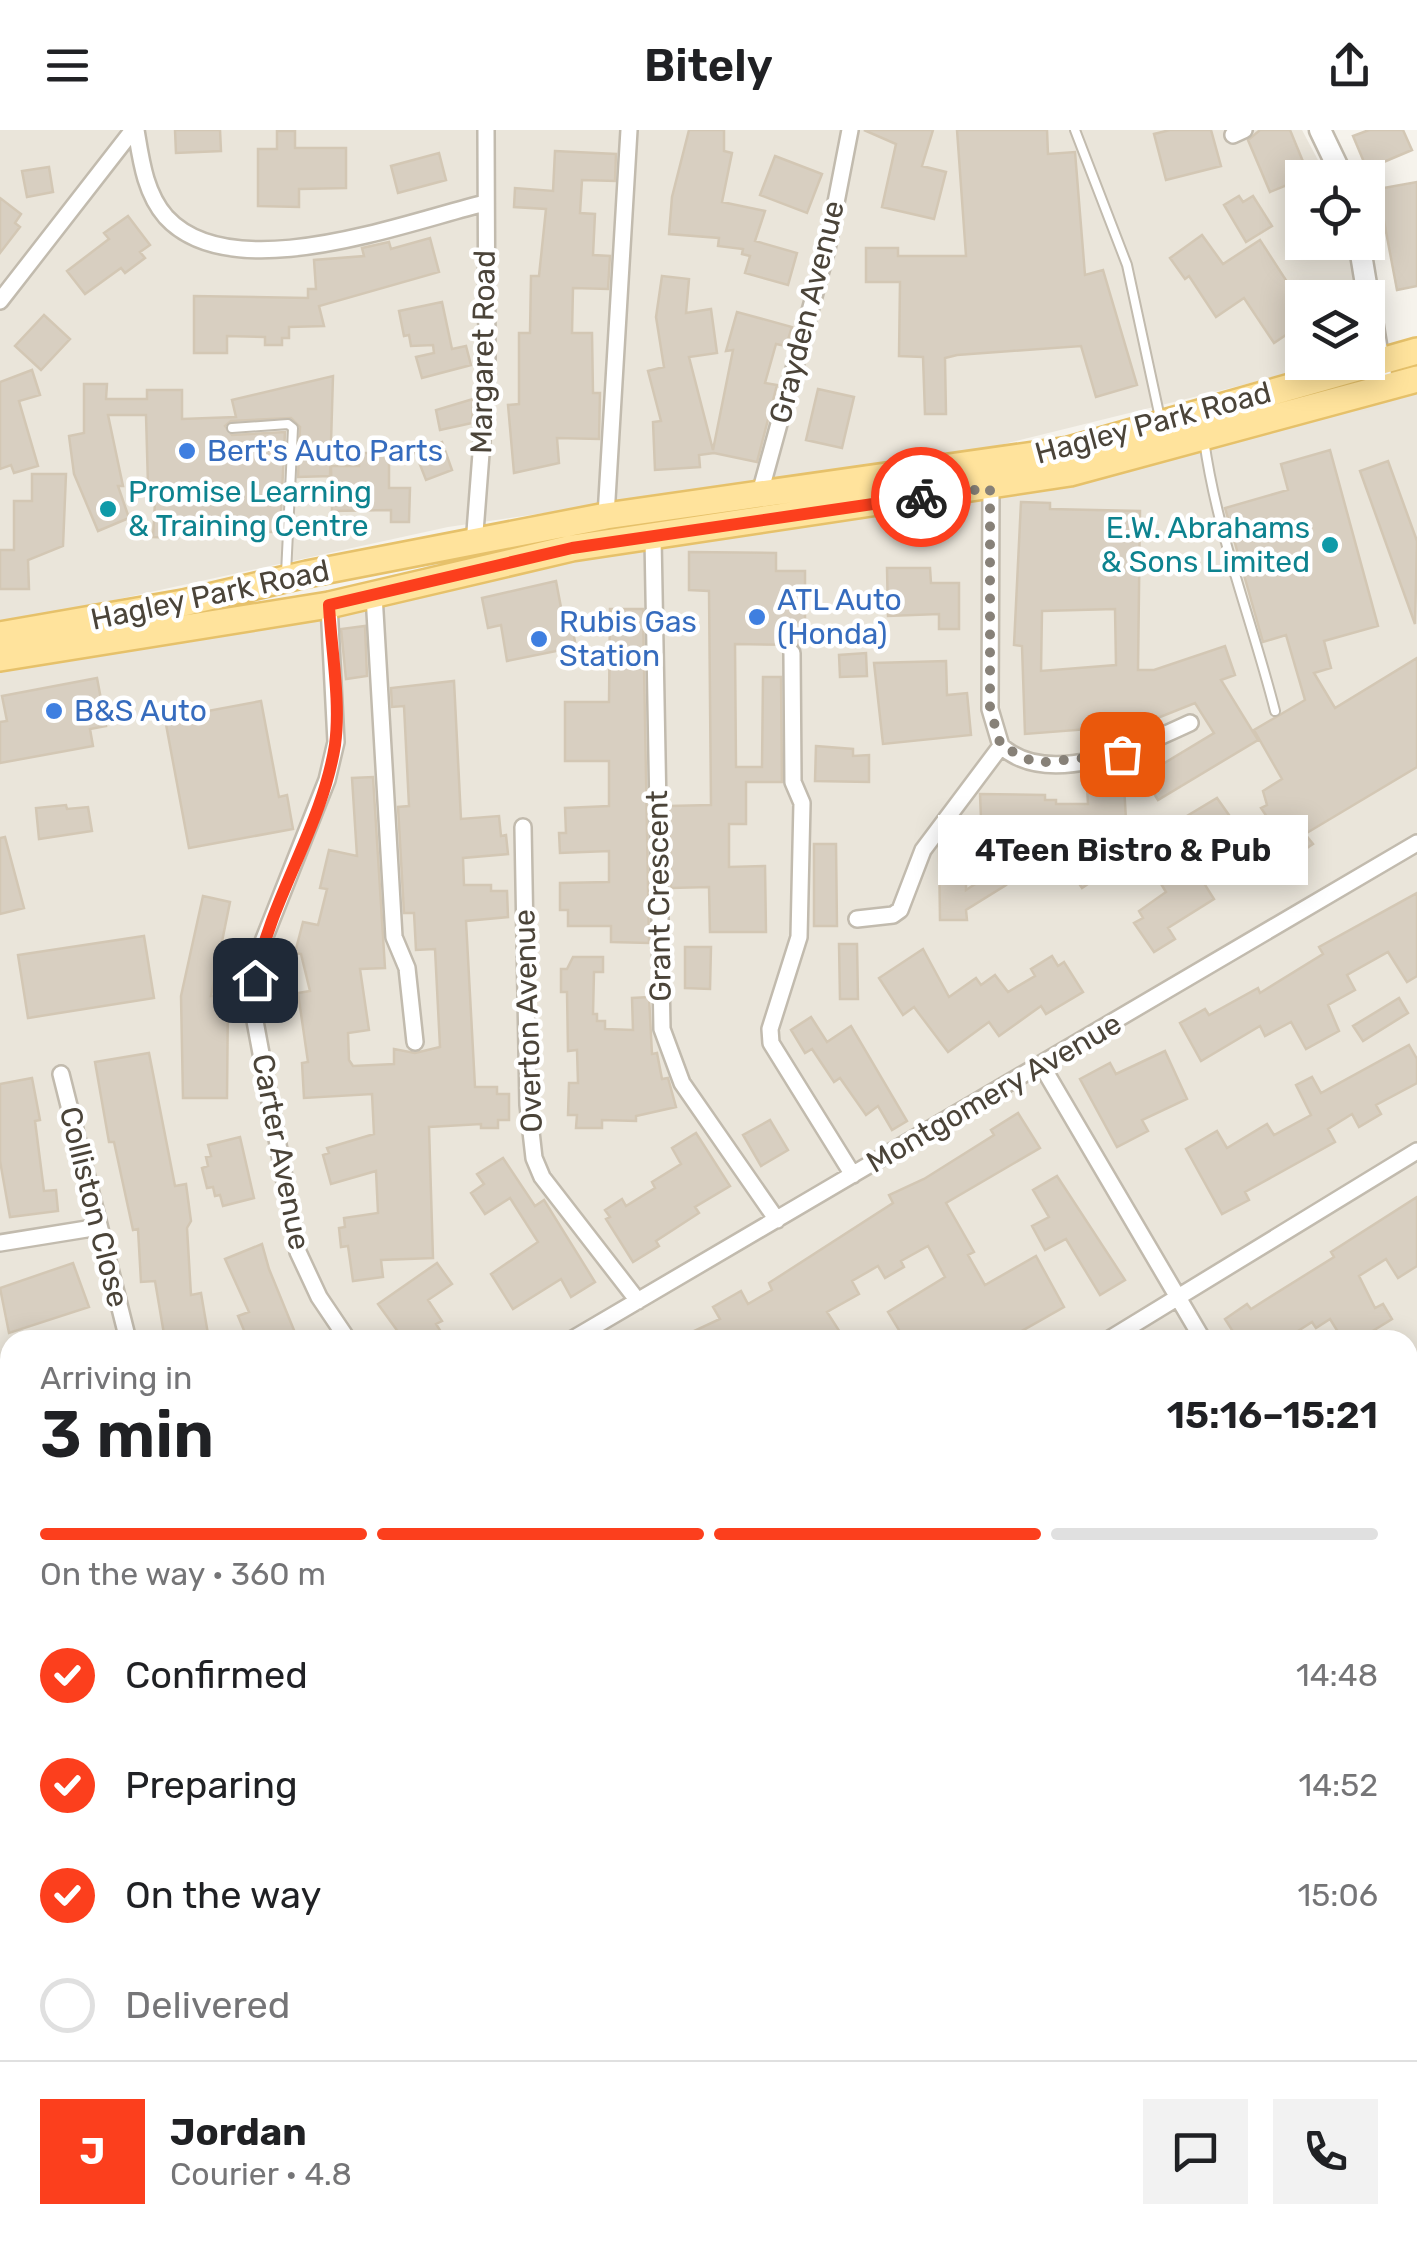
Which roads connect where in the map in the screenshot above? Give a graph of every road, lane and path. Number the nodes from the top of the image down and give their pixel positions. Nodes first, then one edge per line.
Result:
1 (135, 130) edge
2 (486, 130) edge
3 (630, 130) edge
4 (850, 130) edge
5 (1075, 130) edge
6 (1320, 130) edge
7 (1334, 160) edge
8 (485, 203) junction
9 (0, 301) edge
10 (1417, 351) edge
11 (1385, 359) edge
12 (1417, 379) edge
13 (1309, 380) edge
14 (1381, 380) edge
15 (1382, 387) junction
16 (1161, 422) junction
17 (232, 428) dead end
18 (1204, 436) junction
19 (990, 488) junction
20 (760, 493) junction
21 (606, 516) junction
22 (653, 538) junction
23 (474, 542) junction
24 (472, 574) junction
25 (286, 578) junction
26 (374, 595) junction
27 (329, 605) junction
28 (0, 635) edge
29 (792, 653) dead end
30 (0, 658) edge
31 (1275, 711) dead end
32 (1190, 723) dead end
33 (1001, 746) junction
34 (523, 826) dead end
35 (1417, 843) edge
36 (857, 919) dead end
37 (415, 1042) dead end
38 (1042, 1066) junction
39 (61, 1074) dead end
40 (1417, 1152) edge
41 (853, 1175) junction
42 (777, 1220) junction
43 (100, 1227) junction
44 (0, 1242) edge
45 (638, 1300) junction
46 (1179, 1300) junction
47 (120, 1330) edge
48 (341, 1330) edge
49 (587, 1330) edge
50 (1126, 1330) edge
51 (1197, 1330) edge

1 - 8 street
1 - 9 street
2 - 8 street, Margaret Road
3 - 21 street
4 - 20 street, Grayden Avenue
5 - 16 lane
6 - 7 street
8 - 23 street, Margaret Road
10 - 11 main road, Hagley Park Road
12 - 15 main road, Hagley Park Road
13 - 16 main road, Hagley Park Road
14 - 15 street
15 - 18 main road, Hagley Park Road
16 - 20 main road, Hagley Park Road
17 - 25 lane
18 - 19 main road, Hagley Park Road
18 - 31 lane
19 - 22 main road, Hagley Park Road
19 - 33 street
20 - 21 main road, Hagley Park Road
21 - 23 main road, Hagley Park Road
22 - 24 main road, Hagley Park Road
22 - 42 street, Grant Crescent
23 - 24 street, Margaret Road
23 - 25 main road, Hagley Park Road
24 - 26 main road, Hagley Park Road
25 - 28 main road, Hagley Park Road
26 - 27 main road, Hagley Park Road
26 - 37 street
27 - 30 main road, Hagley Park Road
27 - 48 street, Carter Avenue
29 - 41 street
32 - 33 street
33 - 36 street
34 - 45 street, Overton Avenue
35 - 38 street, Montgomery Avenue
38 - 41 street, Montgomery Avenue
38 - 46 street
39 - 43 street, Colliston Close
40 - 46 street
41 - 42 street, Montgomery Avenue
42 - 45 street, Montgomery Avenue
43 - 44 street
43 - 47 street, Colliston Close
45 - 49 street, Montgomery Avenue
46 - 50 street
46 - 51 street

